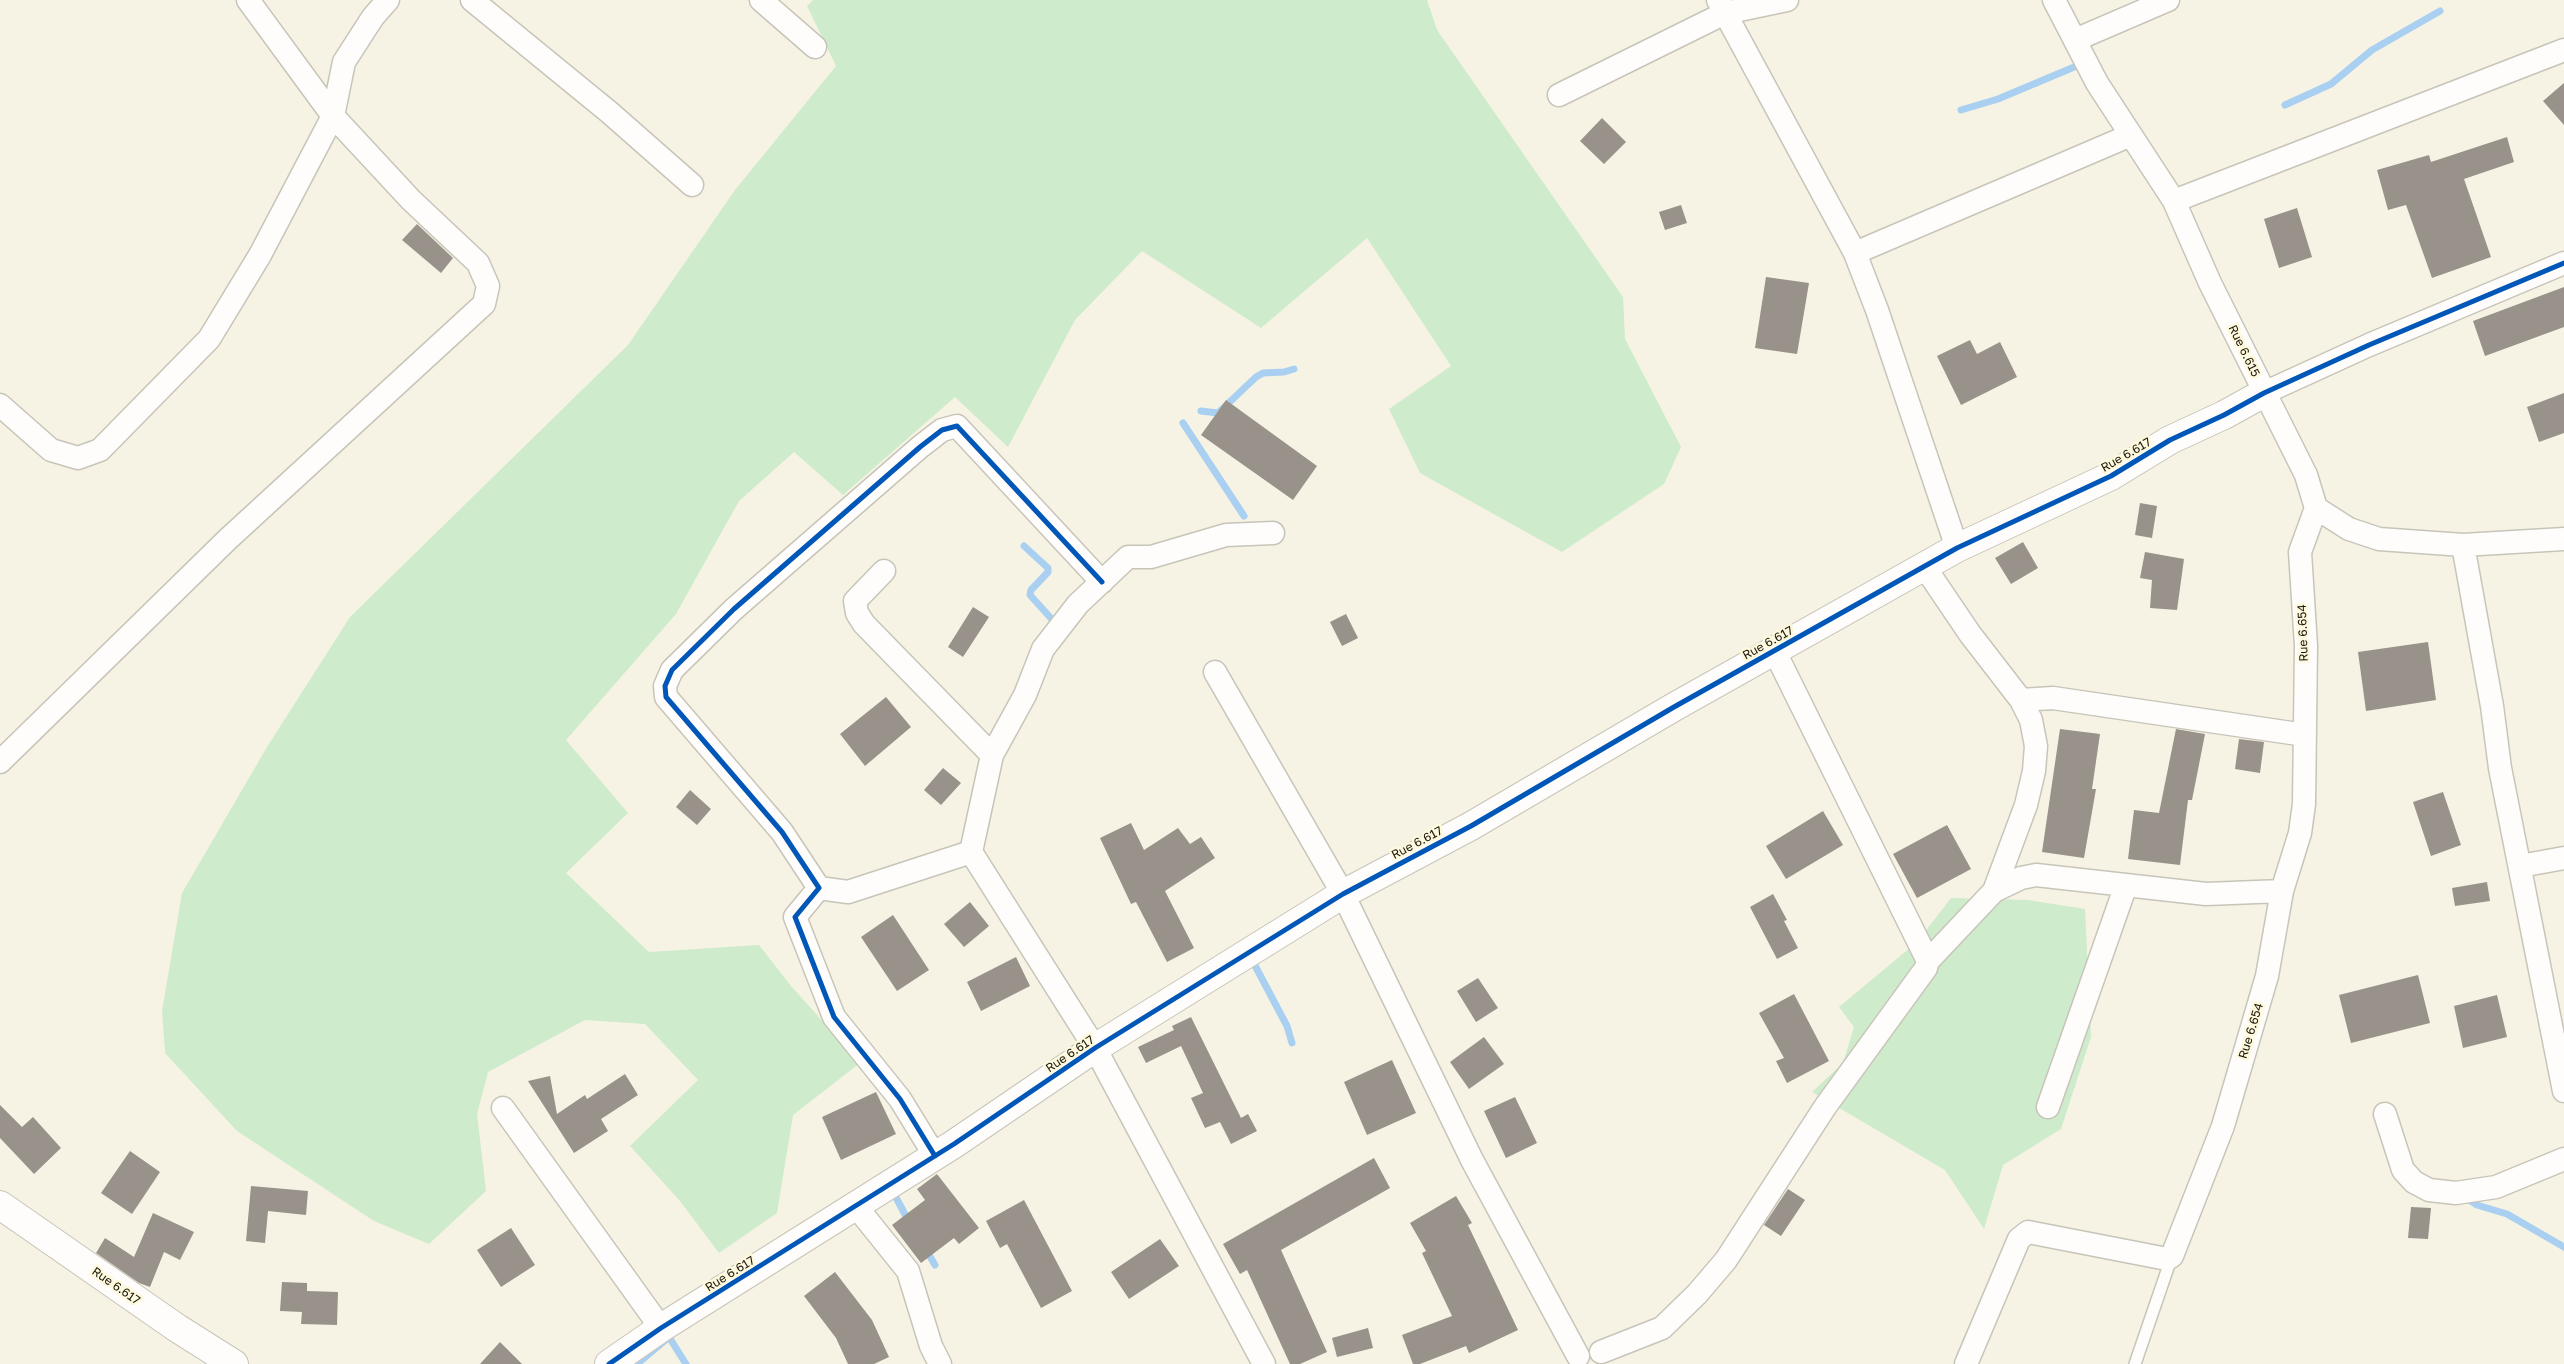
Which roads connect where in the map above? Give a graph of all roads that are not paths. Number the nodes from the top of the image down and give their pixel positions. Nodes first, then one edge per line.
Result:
1 (248, 0) edge
2 (388, 0) edge
3 (472, 0) edge
4 (761, 0) edge
5 (1788, 0) edge
6 (2054, 0) edge
7 (2168, 0) edge
8 (1721, 6) edge
9 (2075, 40) junction
10 (815, 47) dead end
11 (2564, 50) edge
12 (1559, 95) dead end
13 (333, 116) junction
14 (2132, 135) junction
15 (692, 185) dead end
16 (2174, 201) junction
17 (1855, 253) junction
18 (2564, 263) edge
19 (2264, 393) junction
20 (0, 405) edge
21 (2316, 508) junction
22 (1274, 533) dead end
23 (2564, 539) edge
24 (2463, 545) junction
25 (1957, 548) junction
26 (1924, 566) junction
27 (884, 571) dead end
28 (1102, 582) junction
29 (1774, 650) junction
30 (1215, 672) dead end
31 (2021, 700) junction
32 (2305, 735) junction
33 (992, 755) junction
34 (0, 762) edge
35 (971, 852) junction
36 (2564, 858) edge
37 (2520, 866) junction
38 (2126, 885) junction
39 (819, 888) junction
40 (1994, 891) junction
41 (2282, 891) junction
42 (1343, 894) junction
43 (1928, 962) junction
44 (1095, 1048) junction
45 (2564, 1091) edge
46 (2048, 1107) dead end
47 (503, 1108) dead end
48 (2385, 1114) dead end
49 (935, 1156) junction
50 (2564, 1159) edge
51 (0, 1205) edge
52 (855, 1205) junction
53 (2172, 1256) junction
54 (661, 1328) junction
55 (1607, 1358) edge
56 (1568, 1360) edge
57 (234, 1364) edge
58 (609, 1364) edge
59 (940, 1364) edge
60 (1264, 1364) edge
61 (1966, 1364) edge
62 (2135, 1364) edge

1 - 13 street
2 - 13 street
3 - 15 street
4 - 10 street
5 - 8 street
6 - 9 street, Rue 6.615
7 - 9 street
8 - 12 street
8 - 17 street
9 - 14 street, Rue 6.615
11 - 16 street
13 - 20 street
13 - 34 street
14 - 16 street, Rue 6.615
14 - 17 street
16 - 19 street, Rue 6.615
17 - 25 street
18 - 19 street
19 - 21 street, Rue 6.615
19 - 25 street, Rue 6.617
21 - 24 street
21 - 32 street, Rue 6.654
22 - 28 street
23 - 24 street
24 - 37 street
25 - 26 street, Rue 6.617
26 - 29 street, Rue 6.617
26 - 31 street
27 - 33 street
28 - 33 street
28 - 39 street
29 - 42 street, Rue 6.617
29 - 43 street
30 - 42 street
31 - 32 street
31 - 40 street
32 - 41 street, Rue 6.654
33 - 35 street
35 - 39 street
35 - 44 street
36 - 37 street
37 - 45 street
38 - 40 street
38 - 41 street
38 - 46 street
39 - 49 street
40 - 43 street
41 - 53 street, Rue 6.654
42 - 44 street, Rue 6.617
42 - 56 street
43 - 55 street
44 - 49 street, Rue 6.617
44 - 60 street
47 - 54 street
48 - 50 street
49 - 52 street, Rue 6.617
51 - 57 street, Rue 6.617
52 - 54 street, Rue 6.617
52 - 59 street
53 - 61 street
53 - 62 lane
54 - 58 street, Rue 6.617
55 - 56 street

